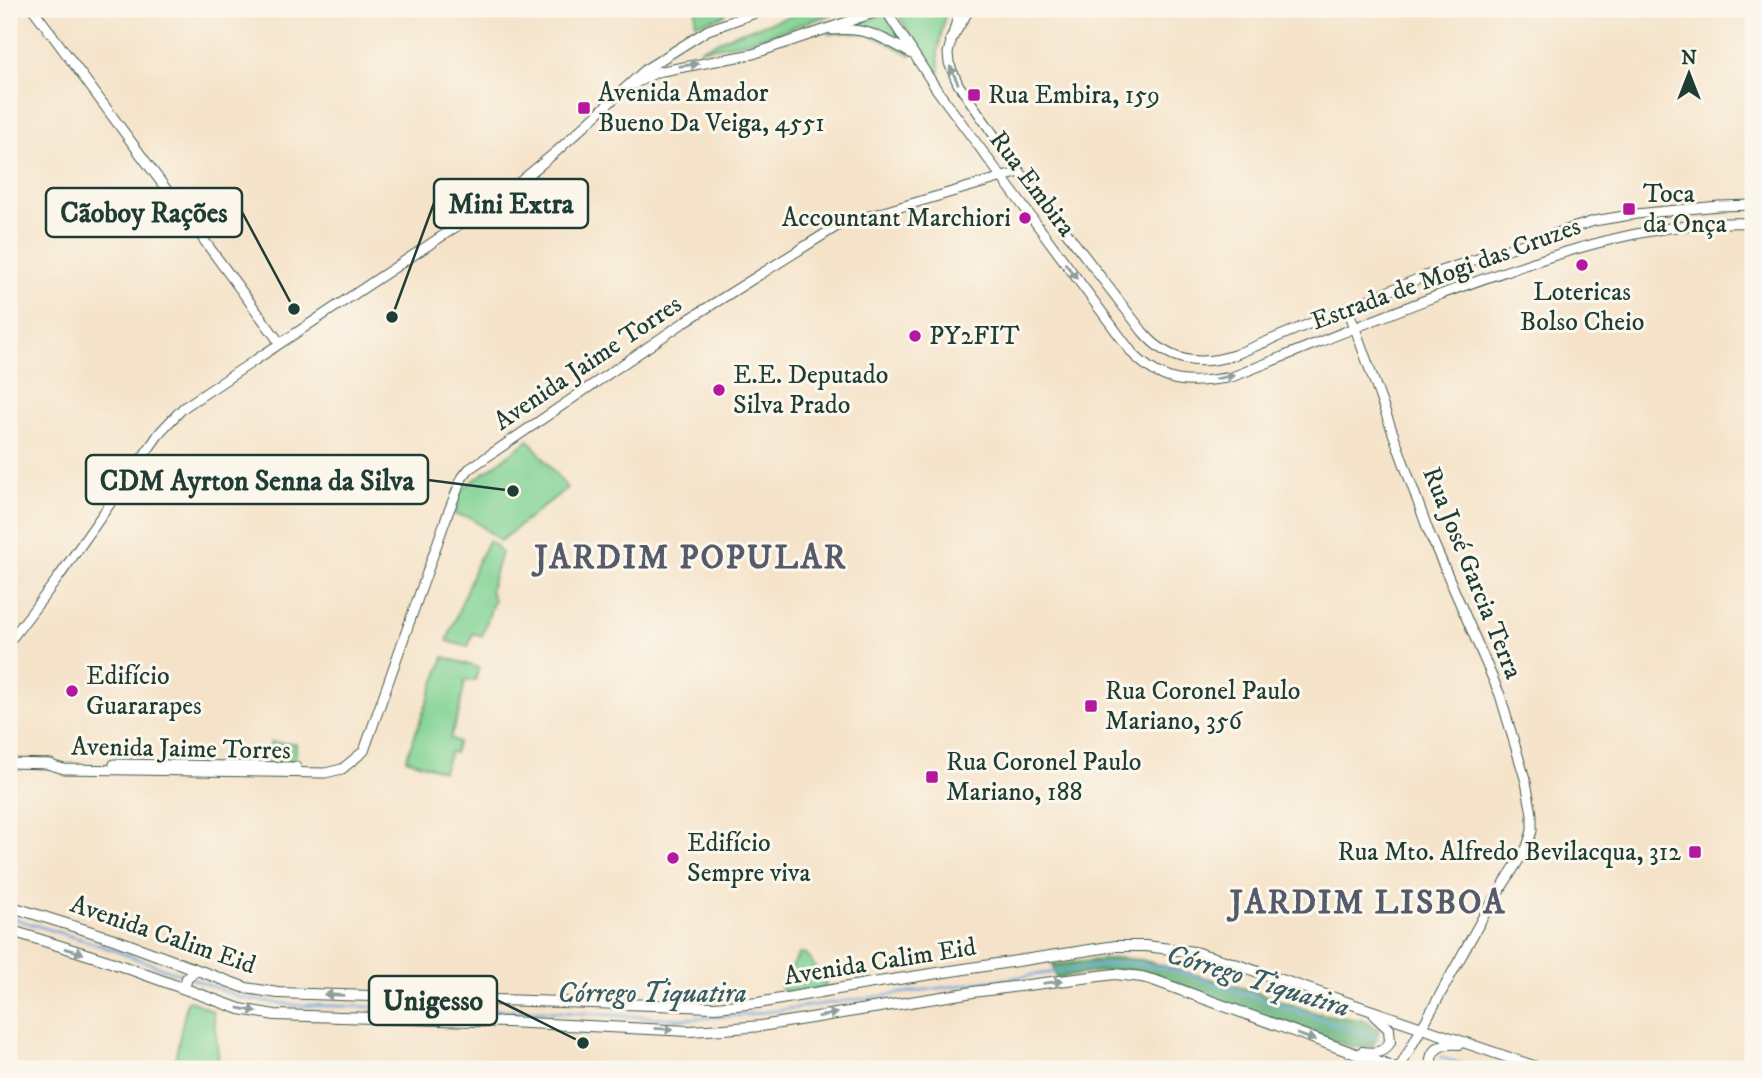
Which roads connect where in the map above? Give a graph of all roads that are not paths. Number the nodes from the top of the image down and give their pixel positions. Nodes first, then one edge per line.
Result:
1 (33, 9) edge
2 (765, 9) edge
3 (886, 9) edge
4 (960, 9) edge
5 (969, 9) edge
6 (818, 31) junction
7 (951, 39) junction
8 (914, 55) junction
9 (625, 89) junction
10 (1020, 172) junction
11 (1000, 177) junction
12 (1753, 205) edge
13 (1753, 223) edge
14 (1348, 309) junction
15 (1355, 328) junction
16 (280, 343) junction
17 (1169, 355) joint
18 (1158, 375) joint
19 (9, 642) edge
20 (9, 763) edge
21 (9, 906) edge
22 (9, 930) edge
23 (189, 979) junction
24 (1363, 1008) junction
25 (1423, 1028) junction
26 (1480, 1047) junction
27 (1338, 1048) junction
28 (1398, 1069) edge
29 (1432, 1069) edge
30 (1542, 1069) edge

1 - 16 main road
2 - 9 main road
3 - 6 main road
3 - 8 main road, Rua Embira
4 - 7 main road, Rua Embira
5 - 7 main road
6 - 8 main road
9 -> 6 main road
10 -> 7 main road, Rua Embira
8 - 11 main road, Rua Embira
9 - 16 main road
10 - 11 main road, Avenida Jaime Torres
10 - 17 main road, Rua Embira
11 -> 18 main road, Rua Embira
11 - 20 main road, Avenida Jaime Torres
12 - 14 main road, Estrada de Mogi das Cruzes
13 - 15 main road, Estrada de Mogi das Cruzes
14 - 15 main road, Rua José Garcia Terra
14 - 17 main road, Estrada de Mogi das Cruzes
18 -> 15 main road, Estrada de Mogi das Cruzes
15 - 25 main road, Rua José Garcia Terra
16 - 19 main road
21 - 23 main road, Avenida Calim Eid
22 -> 23 main road, Avenida Calim Eid
24 -> 23 main road, Avenida Calim Eid
23 -> 27 main road, Avenida Calim Eid
24 - 25 main road, Avenida Calim Eid
24 - 27 main road
25 - 26 main road, Avenida Calim Eid
25 - 28 main road, Rua José Garcia Terra
26 - 29 main road
26 - 30 main road, Avenida Calim Eid
27 - 28 main road, Avenida Calim Eid

